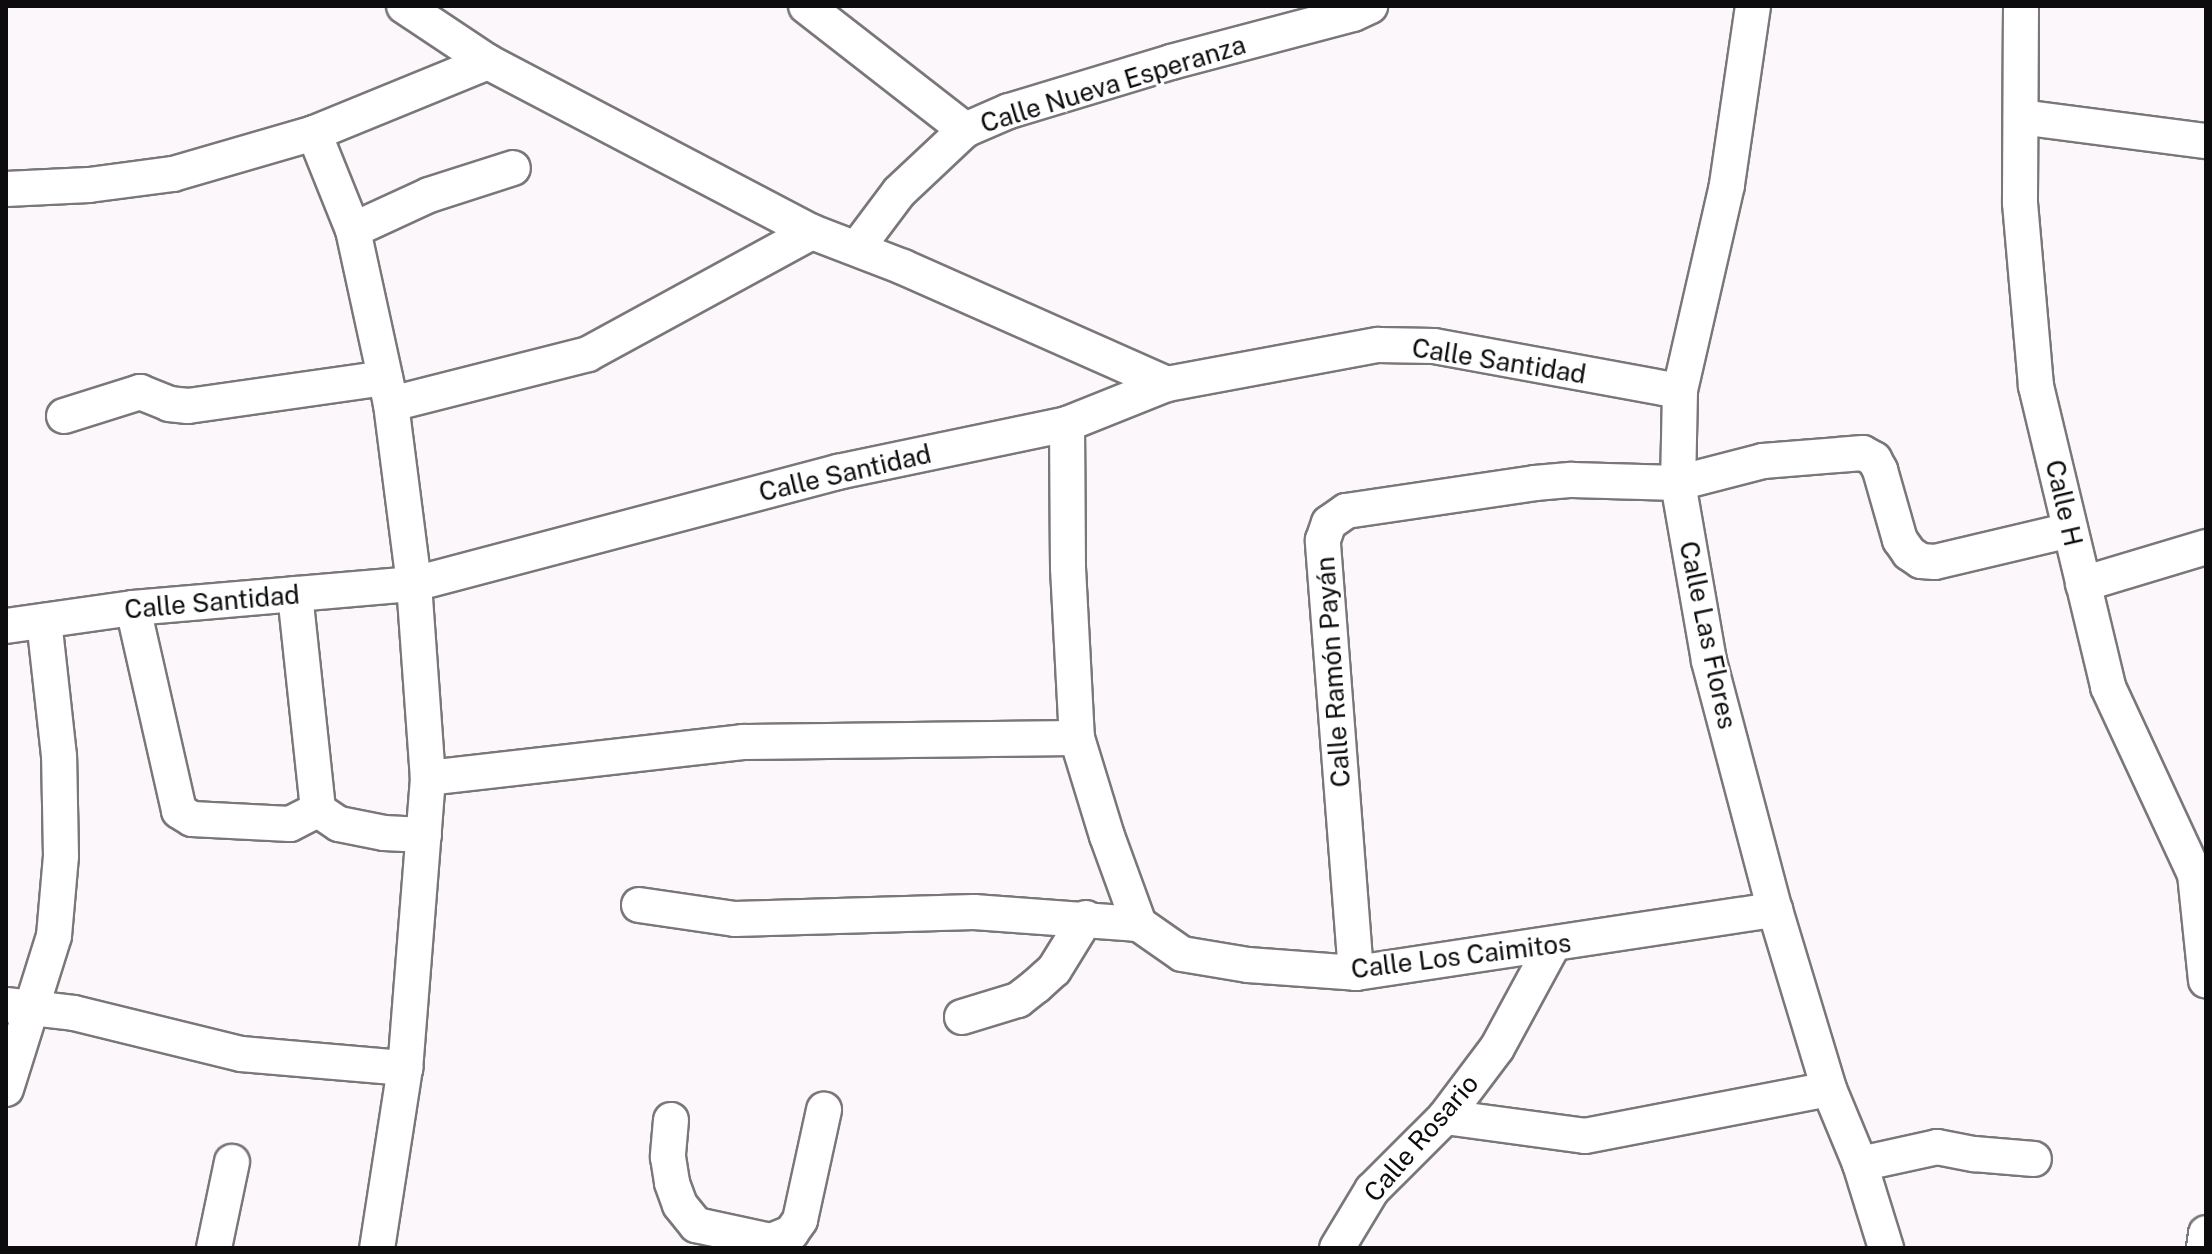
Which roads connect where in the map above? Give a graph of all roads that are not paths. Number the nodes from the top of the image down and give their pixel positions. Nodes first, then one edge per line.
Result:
1 (404, 6) edge
2 (806, 6) edge
3 (1753, 6) edge
4 (1357, 9) edge
5 (2015, 9) edge
6 (488, 62) junction
7 (2021, 117) junction
8 (965, 130) junction
9 (314, 133) junction
10 (2206, 141) edge
11 (513, 168) dead end
12 (6, 189) edge
13 (353, 230) junction
14 (812, 232) junction
15 (857, 248) junction
16 (1167, 384) junction
17 (388, 391) junction
18 (1680, 391) junction
19 (64, 416) dead end
20 (1067, 424) junction
21 (1678, 483) junction
22 (2070, 530) junction
23 (2206, 547) edge
24 (414, 584) junction
25 (2083, 584) junction
26 (295, 594) junction
27 (133, 608) junction
28 (44, 621) junction
29 (6, 626) edge
30 (1077, 738) junction
31 (428, 778) junction
32 (318, 810) junction
33 (424, 835) junction
34 (2201, 873) edge
35 (639, 905) dead end
36 (1775, 910) junction
37 (1086, 918) junction
38 (1139, 924) junction
39 (1553, 945) junction
40 (1356, 973) junction
41 (2206, 980) edge
42 (20, 1007) edge
43 (962, 1017) dead end
44 (405, 1068) junction
45 (6, 1089) edge
46 (1829, 1089) junction
47 (824, 1110) dead end
48 (1445, 1117) junction
49 (671, 1120) dead end
50 (2034, 1159) dead end
51 (232, 1162) dead end
52 (1860, 1164) junction
53 (2206, 1233) edge
54 (695, 1236) edge
55 (214, 1248) edge
56 (377, 1248) edge
57 (1337, 1248) edge
58 (1886, 1248) edge
59 (2204, 1248) edge

1 - 6 street
2 - 8 street
3 - 18 street, Calle Las Flores
4 - 8 street, Calle Nueva Esperanza
5 - 7 street, Calle H
6 - 9 street
6 - 14 street
7 - 10 street
7 - 22 street, Calle H
8 - 15 street, Calle Nueva Esperanza
9 - 12 street
9 - 13 street
11 - 13 street
13 - 17 street
14 - 15 street
14 - 17 street
15 - 16 street
16 - 18 street, Calle Santidad
16 - 20 street, Calle Santidad
17 - 19 street
17 - 24 street
18 - 21 street, Calle Las Flores
20 - 24 street, Calle Santidad
20 - 30 street
21 - 22 street, Calle Ramón Payán
21 - 36 street, Calle Las Flores
21 - 40 street, Calle Ramón Payán
22 - 25 street, Calle H
23 - 25 street
24 - 26 street, Calle Santidad
24 - 31 street
25 - 34 street, Calle H
26 - 27 street, Calle Santidad
26 - 32 street
27 - 28 street, Calle Santidad
27 - 32 street
28 - 29 street, Calle Santidad
28 - 42 street
30 - 31 street
30 - 38 street
31 - 33 street
32 - 33 street
33 - 44 street
34 - 41 street, Calle H
35 - 37 street
36 - 39 street, Calle Los Caimitos
36 - 46 street, Calle Las Flores
37 - 38 street
37 - 43 street
38 - 40 street, Calle Los Caimitos
39 - 40 street, Calle Los Caimitos
39 - 48 street, Calle Rosario
42 - 44 street
42 - 45 street
44 - 56 street
46 - 48 street
46 - 52 street, Calle Las Flores
47 - 54 street
48 - 57 street, Calle Rosario
49 - 54 street
50 - 52 street
51 - 55 street
52 - 58 street, Calle Las Flores
53 - 59 street

